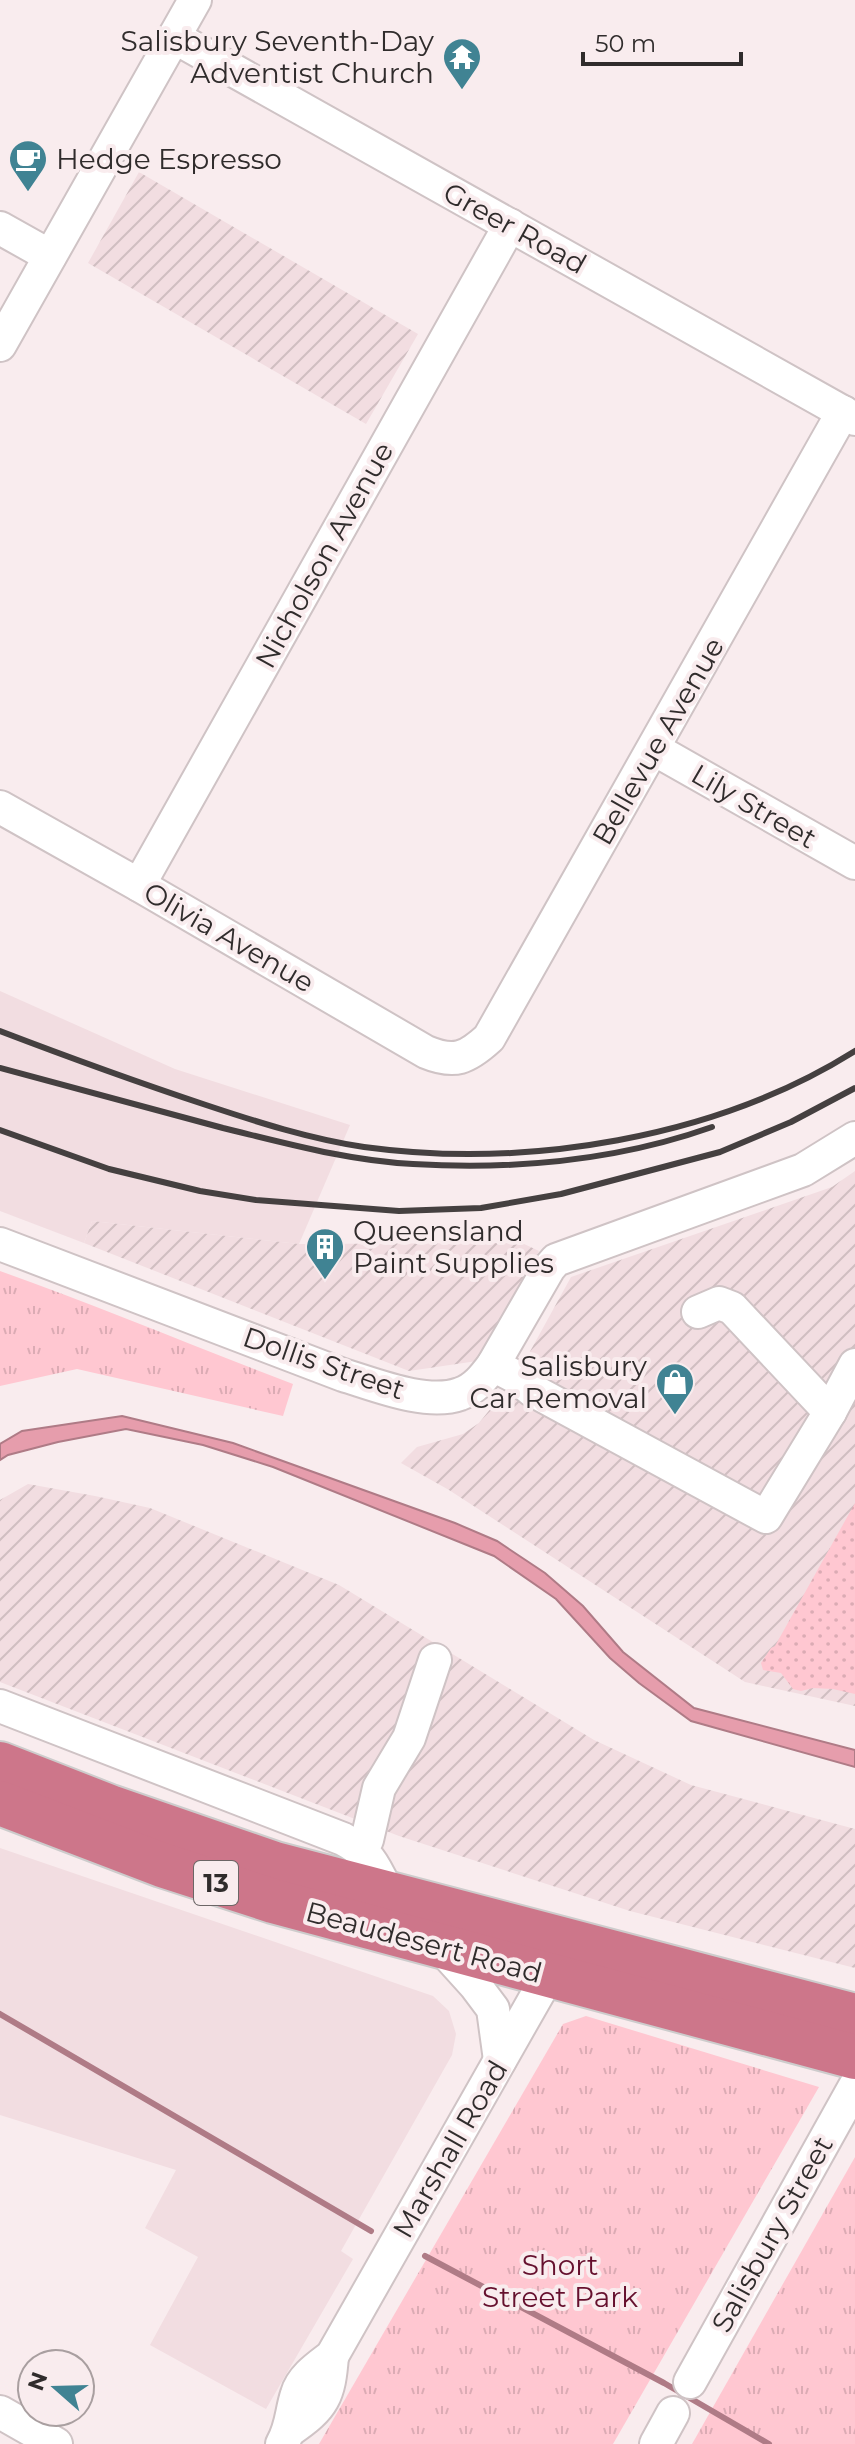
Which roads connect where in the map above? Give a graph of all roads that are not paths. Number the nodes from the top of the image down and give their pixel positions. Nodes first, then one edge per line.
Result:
1 (195, 0) edge
2 (174, 37) junction
3 (510, 225) junction
4 (0, 228) edge
5 (50, 256) junction
6 (0, 345) edge
7 (849, 416) edge
8 (654, 749) junction
9 (0, 807) edge
10 (855, 863) edge
11 (139, 885) junction
12 (460, 1058) joint
13 (855, 1138) edge
14 (0, 1244) edge
15 (698, 1312) dead end
16 (493, 1365) junction
17 (855, 1365) edge
18 (830, 1412) junction
19 (435, 1660) dead end
20 (0, 1706) edge
21 (0, 1764) edge
22 (0, 1803) edge
23 (360, 1848) junction
24 (388, 1894) junction
25 (438, 1944) junction
26 (556, 1957) junction
27 (855, 2016) edge
28 (855, 2057) edge
29 (500, 2060) junction
30 (855, 2086) edge
31 (690, 2382) dead end
32 (0, 2412) edge
33 (673, 2413) dead end
34 (286, 2437) edge
35 (56, 2444) edge
36 (656, 2444) edge

1 - 2 street
2 - 3 street, Greer Road
2 - 5 street
3 - 7 street, Greer Road
3 - 11 street, Nicholson Avenue
4 - 5 street
5 - 6 street
7 - 8 street, Bellevue Avenue
8 - 10 street, Lily Street
8 - 12 street, Bellevue Avenue
9 - 11 street, Olivia Avenue
11 - 12 street, Olivia Avenue
13 - 16 street, Dollis Street
14 - 16 street, Dollis Street
15 - 18 street
16 - 18 street
17 - 18 street
19 - 23 street
20 - 23 street
21 - 24 highway, Beaudesert Road / 13
22 - 25 highway, Beaudesert Road / 13
23 - 24 street, Beaudesert Road
24 - 26 highway, Beaudesert Road / 13
25 - 26 highway, Beaudesert Road / 13
25 - 29 street
26 - 27 highway, Beaudesert Road / 13
26 - 28 highway, Beaudesert Road / 13
26 - 29 street, Marshall Road
29 - 34 street, Marshall Road
30 - 31 street, Salisbury Street
32 - 35 street
33 - 36 street

